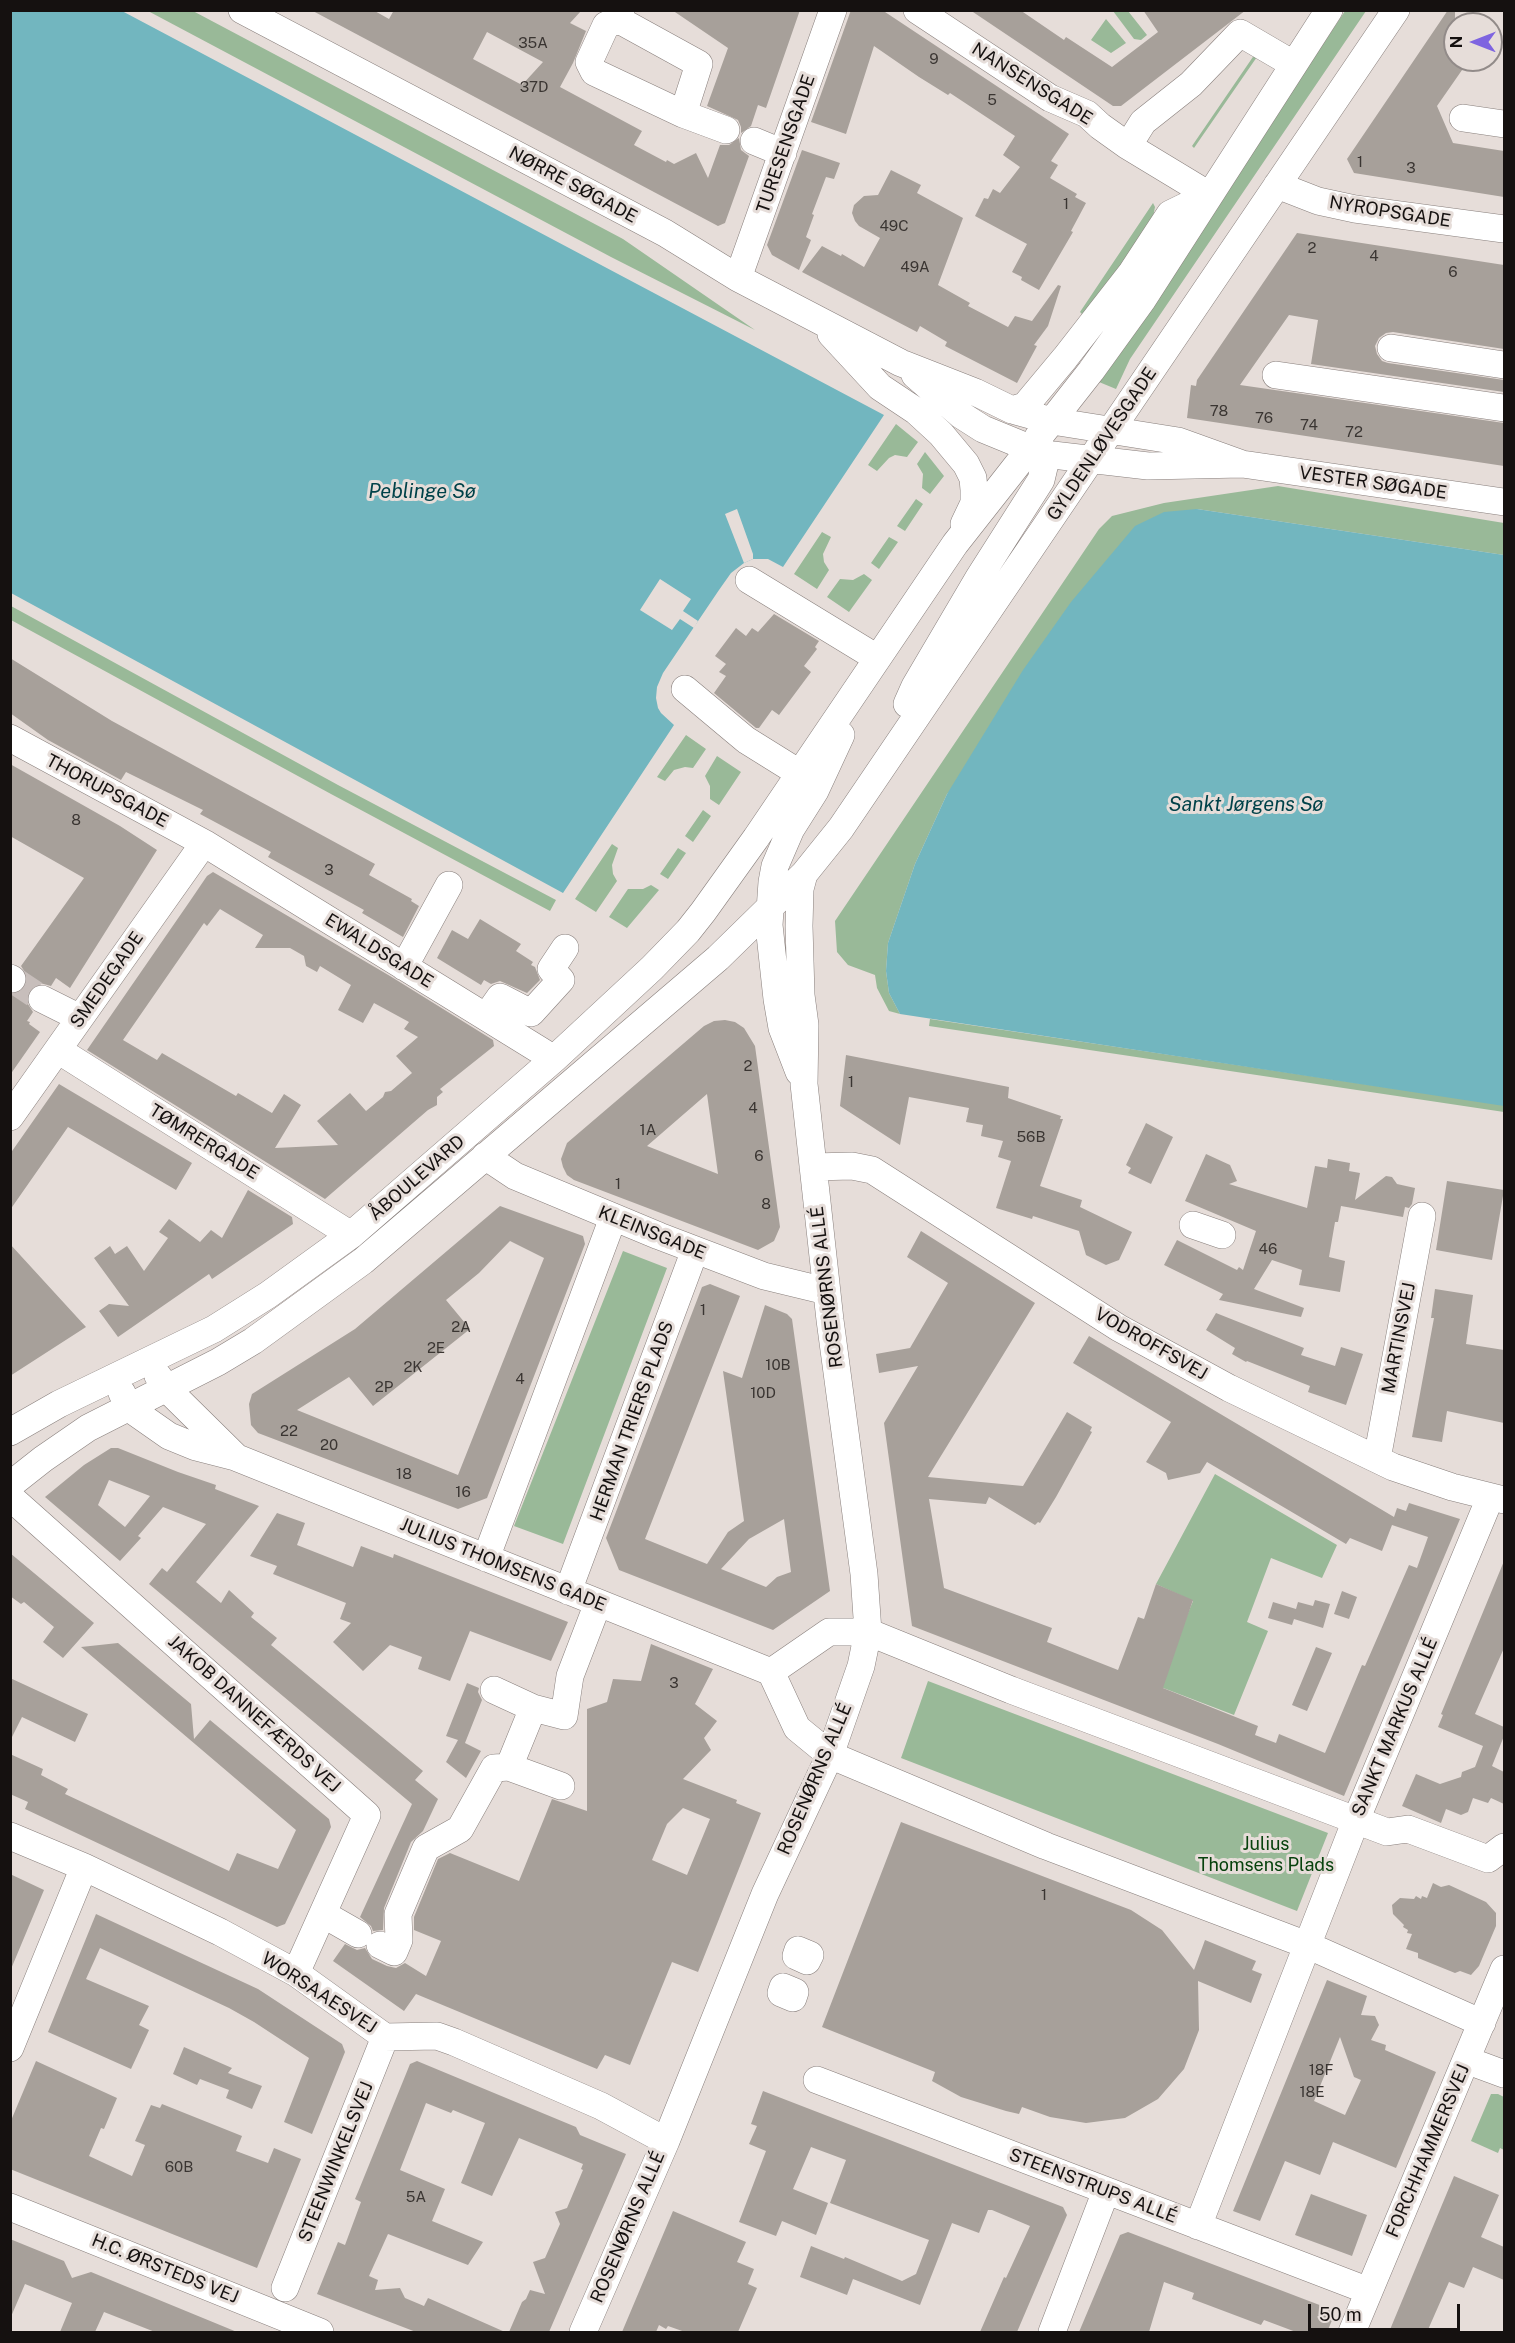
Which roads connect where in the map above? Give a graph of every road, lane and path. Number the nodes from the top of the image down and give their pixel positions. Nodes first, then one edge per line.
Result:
1 (242, 10) edge
2 (833, 10) edge
3 (917, 10) edge
4 (1329, 10) edge
5 (1411, 10) edge
6 (620, 15) edge
7 (277, 19) edge
8 (1390, 19) edge
9 (1293, 64) junction
10 (683, 114) junction
11 (1463, 118) dead end
12 (1504, 124) edge
13 (726, 130) dead end
14 (754, 141) dead end
15 (1128, 146) junction
16 (783, 153) junction
17 (1277, 185) junction
18 (1209, 195) junction
19 (1504, 229) edge
20 (738, 278) junction
21 (819, 321) junction
22 (1391, 348) dead end
23 (901, 363) junction
24 (1504, 365) edge
25 (1276, 375) dead end
26 (1504, 408) edge
27 (1012, 410) junction
28 (1111, 430) junction
29 (1041, 440) junction
30 (1090, 460) junction
31 (1242, 464) junction
32 (1504, 502) edge
33 (955, 544) junction
34 (748, 580) dead end
35 (877, 658) junction
36 (685, 689) dead end
37 (10, 738) edge
38 (799, 773) junction
39 (874, 778) junction
40 (204, 843) junction
41 (804, 874) junction
42 (449, 885) dead end
43 (769, 910) junction
44 (565, 948) dead end
45 (404, 967) junction
46 (42, 999) tunnel mouth
47 (486, 1017) junction
48 (80, 1018) junction
49 (58, 1050) junction
50 (554, 1059) junction
51 (804, 1084) junction
52 (10, 1117) edge
53 (485, 1156) junction
54 (813, 1167) junction
55 (1422, 1216) dead end
56 (613, 1218) junction
57 (1193, 1225) dead end
58 (351, 1235) junction
59 (1222, 1235) dead end
60 (695, 1250) junction
61 (826, 1291) junction
62 (149, 1362) junction
63 (116, 1378) junction
64 (167, 1389) junction
65 (129, 1408) junction
66 (10, 1432) edge
67 (235, 1457) junction
68 (1377, 1459) junction
69 (10, 1485) edge
70 (10, 1497) edge
71 (1497, 1499) edge
72 (486, 1558) junction
73 (568, 1591) junction
74 (598, 1603) junction
75 (868, 1632) junction
76 (771, 1672) junction
77 (494, 1690) dead end
78 (533, 1708) junction
79 (830, 1755) junction
80 (509, 1767) junction
81 (561, 1786) dead end
82 (1356, 1820) junction
83 (10, 1836) edge
84 (1504, 1847) edge
85 (84, 1867) junction
86 (323, 1914) junction
87 (1307, 1945) junction
88 (1504, 1969) edge
89 (296, 1973) junction
90 (1482, 2023) junction
91 (385, 2037) junction
92 (10, 2048) edge
93 (1466, 2060) junction
94 (1504, 2074) edge
95 (817, 2080) dead end
96 (666, 2141) junction
97 (1106, 2191) junction
98 (10, 2207) edge
99 (1198, 2226) junction
100 (285, 2288) dead end
101 (1370, 2291) junction
102 (271, 2323) edge
103 (320, 2332) edge
104 (583, 2332) edge
105 (1052, 2332) edge
106 (1352, 2332) edge

1 - 7 street, NØRRE SØGADE
2 - 16 street, TURESENSGADE
3 - 15 street, NANSENSGADE
4 - 9 street
5 - 8 street
6 - 10 street
6 - 10 street
7 - 20 street, NØRRE SØGADE
8 - 17 street, GYLDENLØVESGADE
9 - 15 street
9 - 18 street
10 - 13 street
11 - 12 street
14 - 16 street
15 - 18 street, NANSENSGADE
16 - 20 street, TURESENSGADE
17 - 19 street, NYROPSGADE
17 - 28 street, GYLDENLØVESGADE
18 - 27 street
18 - 29 street
20 - 21 street, NØRRE SØGADE
21 - 23 street, NØRRE SØGADE
21 - 33 street
22 - 24 street
23 - 27 street, NØRRE SØGADE
23 - 29 street, NØRRE SØGADE
25 - 26 street
27 - 29 street, NØRRE SØGADE
28 - 29 street, VESTER SØGADE
28 - 30 street, GYLDENLØVESGADE
28 - 31 street, VESTER SØGADE
29 - 30 street, VESTER SØGADE
29 - 33 street
29 - 39 street
30 - 31 street, VESTER SØGADE
30 - 39 street, GYLDENLØVESGADE
31 - 32 street, VESTER SØGADE
33 - 35 street
34 - 35 street
35 - 38 street
35 - 43 street, ROSENØRNS ALLÉ
36 - 38 street
37 - 40 street, THORUPSGADE
38 - 50 street, ÅBOULEVARD
39 - 41 street, GYLDENLØVESGADE
40 - 45 street, EWALDSGADE
40 - 48 street, SMEDEGADE
41 - 43 street, ÅBOULEVARD
41 - 51 street, ROSENØRNS ALLÉ
42 - 45 street
43 - 51 street, ROSENØRNS ALLÉ
43 - 53 street, ÅBOULEVARD
44 - 47 street
45 - 47 street, EWALDSGADE
46 - 48 street
47 - 50 street, EWALDSGADE
48 - 49 street, SMEDEGADE
49 - 52 street, SMEDEGADE
49 - 58 street, TØMRERGADE
50 - 58 street, ÅBOULEVARD
51 - 54 street, ROSENØRNS ALLÉ
53 - 56 street, KLEINSGADE
53 - 64 street, ÅBOULEVARD
54 - 61 street, ROSENØRNS ALLÉ
54 - 68 street, VODROFFSVEJ
55 - 68 street, MARTINSVEJ
56 - 60 street, KLEINSGADE
56 - 72 street
57 - 59 street
58 - 62 street, ÅBOULEVARD
60 - 61 street, KLEINSGADE
60 - 73 street, HERMAN TRIERS PLADS
61 - 75 street, ROSENØRNS ALLÉ
62 - 63 street, ÅBOULEVARD
62 - 64 street, JULIUS THOMSENS GADE
63 - 65 street
63 - 66 street, ÅBOULEVARD
64 - 65 street, ÅBOULEVARD
64 - 67 street, JULIUS THOMSENS GADE
65 - 67 street, JULIUS THOMSENS GADE
65 - 69 street, ÅBOULEVARD
67 - 72 street, JULIUS THOMSENS GADE
68 - 71 street, VODROFFSVEJ
70 - 86 street, JAKOB DANNEFÆRDS VEJ
71 - 82 street, SANKT MARKUS ALLÉ
72 - 73 street, JULIUS THOMSENS GADE
73 - 74 street, JULIUS THOMSENS GADE
74 - 76 street, JULIUS THOMSENS GADE
74 - 78 street
75 - 76 street
75 - 79 street, ROSENØRNS ALLÉ
75 - 82 street
76 - 79 street
77 - 78 street
78 - 80 street
79 - 87 street
79 - 96 street, ROSENØRNS ALLÉ
80 - 81 street
80 - 86 street
82 - 84 street
82 - 87 street, SANKT MARKUS ALLÉ
83 - 85 street, WORSAAESVEJ
85 - 89 street, WORSAAESVEJ
85 - 92 street
86 - 89 street, JAKOB DANNEFÆRDS VEJ
87 - 90 street
87 - 99 street, SANKT MARKUS ALLÉ
88 - 90 street, FORCHHAMMERSVEJ
89 - 91 street, WORSAAESVEJ
90 - 93 street, FORCHHAMMERSVEJ
91 - 96 street, WORSAAESVEJ
91 - 100 street, STEENWINKELSVEJ
93 - 94 street
93 - 101 street, FORCHHAMMERSVEJ
95 - 97 street, STEENSTRUPS ALLÉ
96 - 104 street, ROSENØRNS ALLÉ
97 - 99 street, STEENSTRUPS ALLÉ
97 - 105 street
98 - 102 street, H.C. ØRSTEDS VEJ
99 - 101 street, STEENSTRUPS ALLÉ
101 - 106 street, FORCHHAMMERSVEJ
102 - 103 street, H.C. ØRSTEDS VEJ

